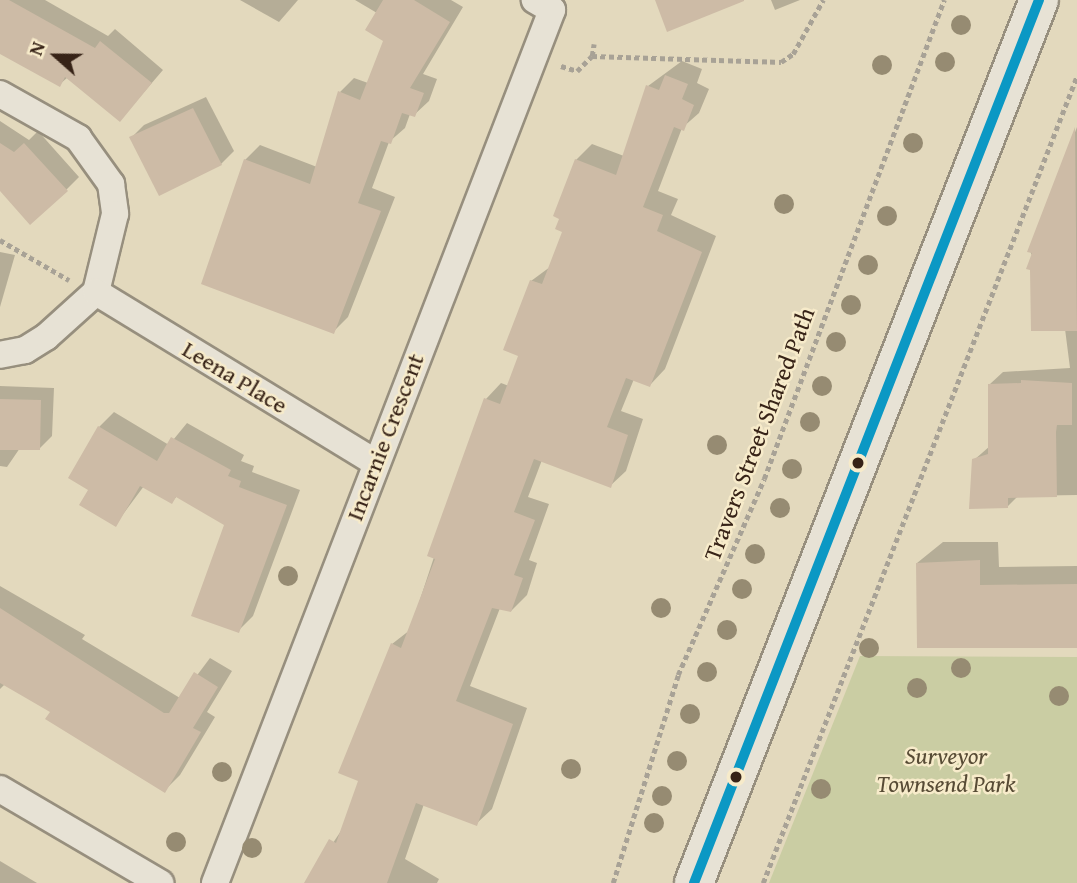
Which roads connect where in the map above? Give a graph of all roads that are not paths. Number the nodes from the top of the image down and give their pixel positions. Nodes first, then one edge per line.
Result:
1 (535, 0) edge
2 (1039, 0) edge
3 (0, 94) edge
4 (96, 292) junction
5 (0, 355) edge
6 (374, 462) junction
7 (0, 789) edge
8 (160, 883) edge
9 (215, 883) edge
10 (694, 883) edge

1 - 6 street, Incarnie Crescent
2 - 10 main road
3 - 4 street
4 - 5 street
4 - 6 street, Leena Place
6 - 9 street, Incarnie Crescent
7 - 8 street

